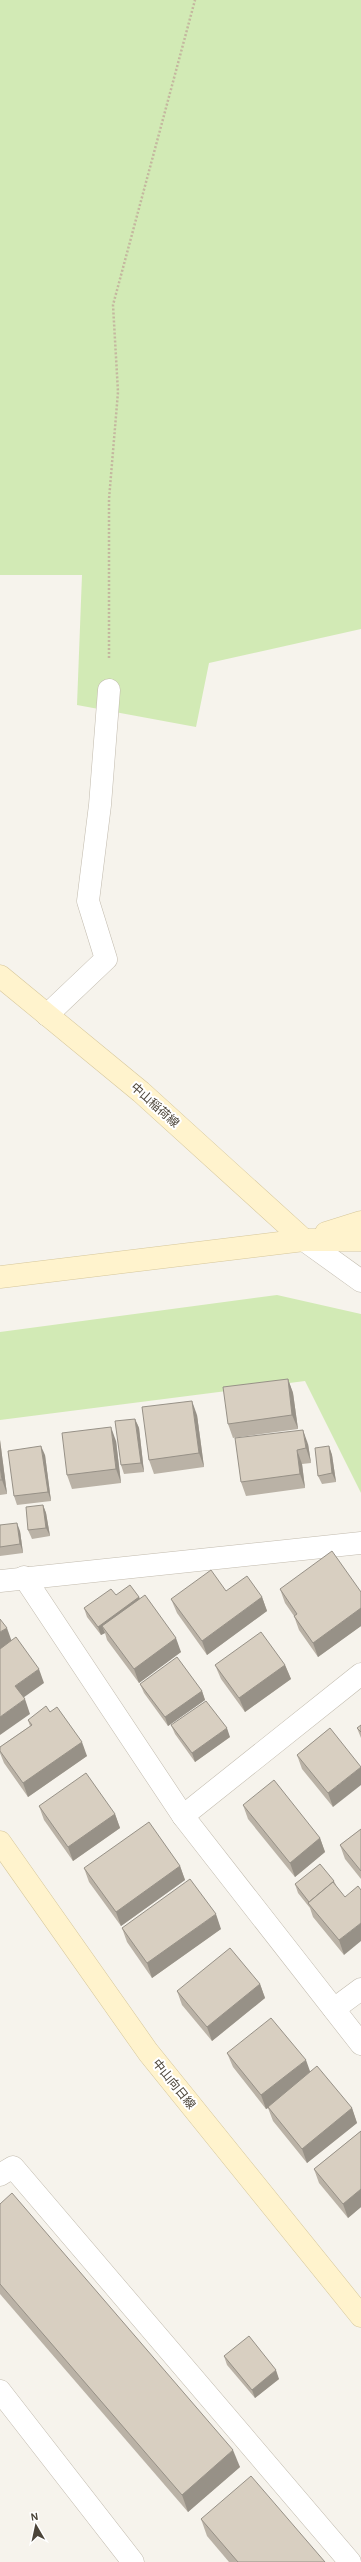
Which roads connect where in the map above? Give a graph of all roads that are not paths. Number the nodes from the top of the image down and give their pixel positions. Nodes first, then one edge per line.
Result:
1 (109, 690) road end
2 (0, 976) edge
3 (47, 1015) junction
4 (361, 1222) edge
5 (304, 1240) junction
6 (361, 1240) edge
7 (0, 1276) edge
8 (361, 1281) edge
9 (361, 1543) edge
10 (24, 1577) junction
11 (0, 1581) edge
12 (361, 1674) edge
13 (182, 1816) junction
14 (0, 1842) edge
15 (361, 1989) edge
16 (334, 2010) junction
17 (361, 2044) edge
18 (0, 2175) edge
19 (361, 2316) edge
20 (0, 2391) edge
21 (133, 2562) edge
22 (350, 2562) edge

1 - 3 street
2 - 3 main road, 中山稲荷線
3 - 5 main road, 中山稲荷線
4 - 5 main road
5 - 6 main road
5 - 7 main road
5 - 8 street
9 - 10 street
10 - 11 street
10 - 13 street
12 - 13 street
13 - 16 street
14 - 19 main road, 中山向日線
15 - 16 street
16 - 17 street
18 - 22 street
20 - 21 street

